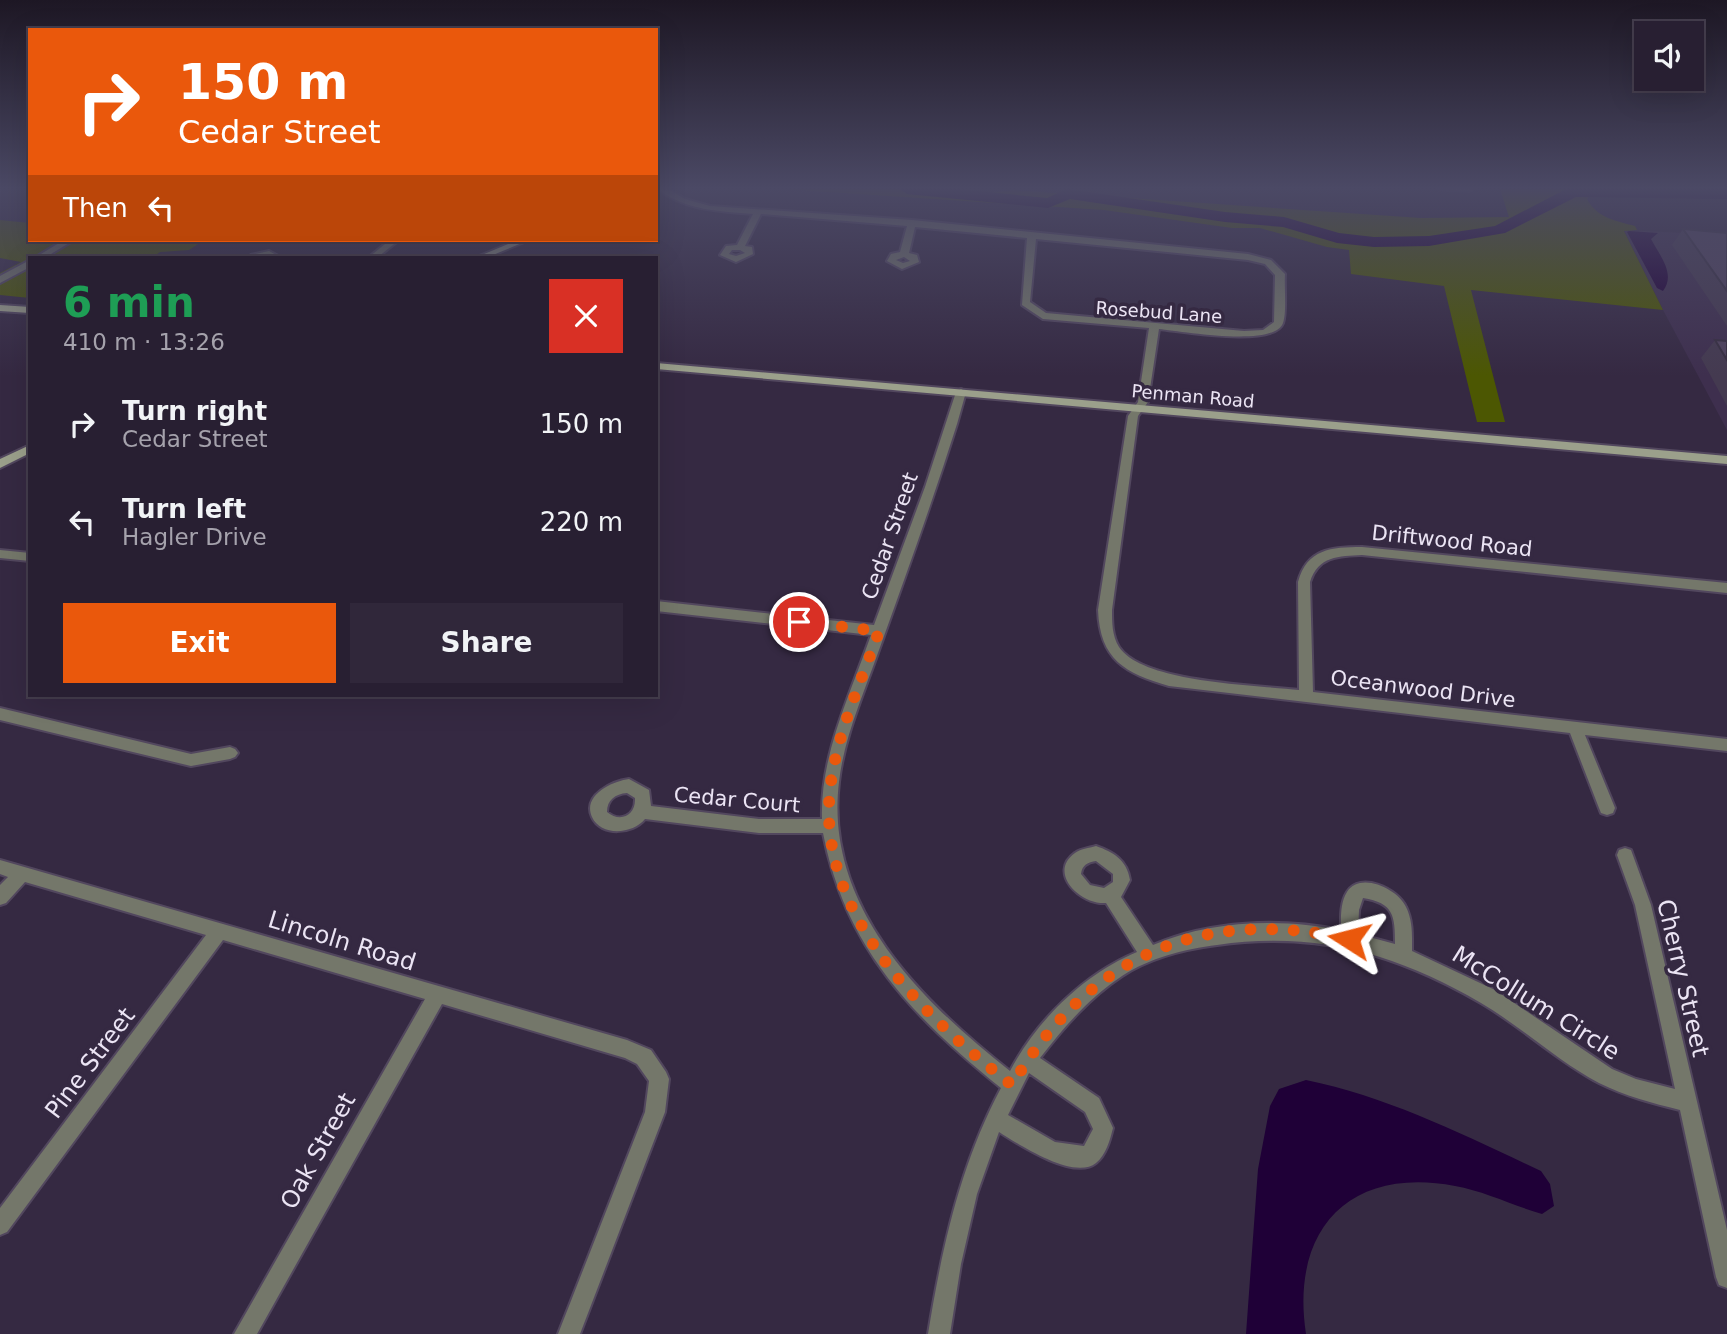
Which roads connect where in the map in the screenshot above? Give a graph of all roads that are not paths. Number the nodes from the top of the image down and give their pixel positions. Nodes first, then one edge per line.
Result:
1 (1030, 251) edge
2 (1199, 251) edge
3 (28, 264) edge
4 (0, 280) edge
5 (0, 308) edge
6 (28, 310) edge
7 (1154, 327) junction
8 (658, 366) edge
9 (961, 392) junction
10 (1137, 408) junction
11 (28, 449) edge
12 (1727, 460) edge
13 (0, 464) edge
14 (0, 554) edge
15 (28, 557) edge
16 (1727, 588) edge
17 (658, 606) edge
18 (879, 631) junction
19 (1306, 697) junction
20 (0, 714) edge
21 (1575, 728) junction
22 (1727, 745) edge
23 (230, 753) dead end
24 (1607, 808) dead end
25 (642, 812) dead end
26 (830, 826) junction
27 (1625, 855) dead end
28 (0, 867) edge
29 (22, 874) junction
30 (1110, 895) dead end
31 (0, 897) edge
32 (220, 930) junction
33 (1349, 939) junction
34 (1148, 953) junction
35 (1403, 956) junction
36 (437, 995) junction
37 (1026, 1060) junction
38 (1012, 1085) junction
39 (1686, 1102) junction
40 (995, 1118) junction
41 (0, 1225) edge
42 (1727, 1277) edge
43 (245, 1334) edge
44 (569, 1334) edge
45 (939, 1334) edge

1 - 7 street, Rosebud Lane
2 - 7 street, Rosebud Lane
3 - 4 street
5 - 6 street
7 - 10 street
8 - 9 street, Penman Road
9 - 10 street, Penman Road
9 - 18 street, Cedar Street
10 - 12 street, Penman Road
10 - 19 street, Oceanwood Drive
11 - 13 street
14 - 15 street
16 - 19 street, Driftwood Road
17 - 18 street
18 - 26 street, Cedar Street
19 - 21 street, Oceanwood Drive
20 - 23 street
21 - 22 street, Oceanwood Drive
21 - 24 street
25 - 26 street, Cedar Court
26 - 38 street, Cedar Street
27 - 39 street, Cherry Street
28 - 29 street, Lincoln Road
29 - 31 street
29 - 32 street, Lincoln Road
30 - 34 street
32 - 36 street, Lincoln Road
32 - 41 street, Pine Street
33 - 34 street, McCollum Circle
33 - 35 street, McCollum Circle
33 - 35 street
34 - 37 street, McCollum Circle
35 - 39 street, McCollum Circle
36 - 43 street, Oak Street
36 - 44 street, Lincoln Road
37 - 38 street, McCollum Circle
37 - 40 street
38 - 40 street, McCollum Circle
39 - 42 street, Cherry Street
40 - 45 street, McCollum Circle

